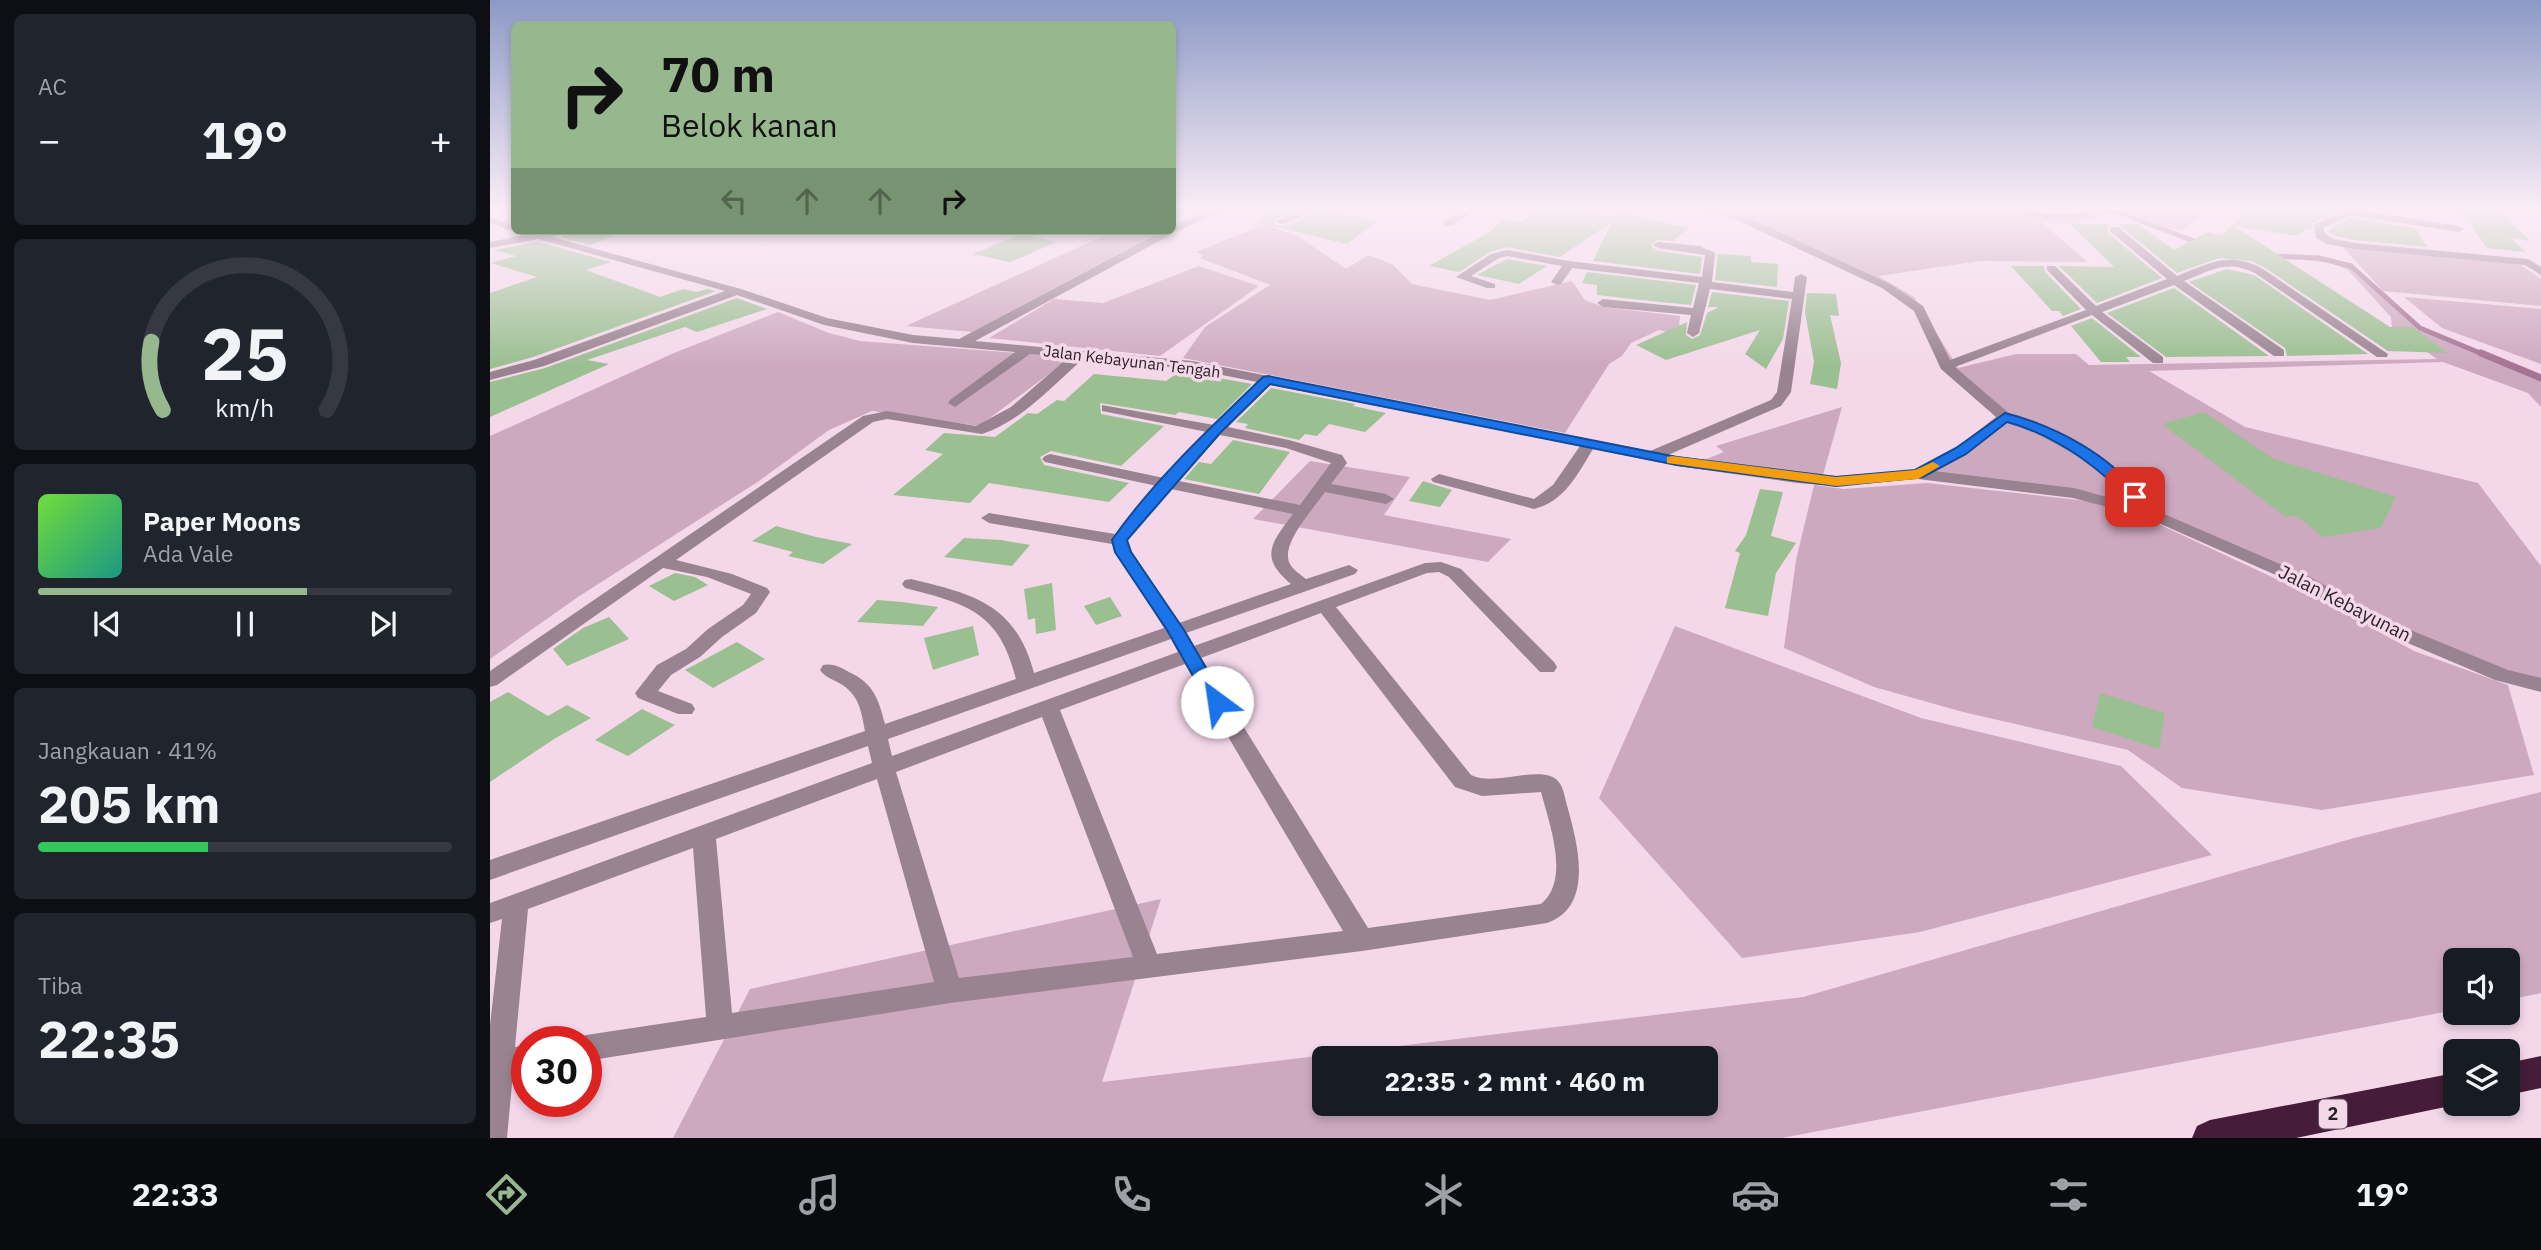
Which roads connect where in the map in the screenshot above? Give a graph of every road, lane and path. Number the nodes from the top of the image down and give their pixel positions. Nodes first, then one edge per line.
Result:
1 (625, 260) edge
2 (1115, 260) edge
3 (1490, 260) edge
4 (1542, 260) edge
5 (1711, 260) edge
6 (1835, 260) edge
7 (2151, 260) edge
8 (2506, 260) edge
9 (2528, 262) junction
10 (1569, 264) junction
11 (2541, 264) edge
12 (2051, 268) dead end
13 (2541, 272) edge
14 (1801, 277) dead end
15 (2175, 280) junction
16 (1557, 282) dead end
17 (1706, 283) junction
18 (1491, 286) dead end
19 (737, 291) junction
20 (1800, 296) junction
21 (1603, 303) dead end
22 (2094, 311) junction
23 (1695, 312) junction
24 (1693, 333) dead end
25 (962, 343) junction
26 (1028, 349) junction
27 (2279, 353) dead end
28 (2382, 354) dead end
29 (1080, 355) junction
30 (2158, 360) dead end
31 (1946, 366) junction
32 (490, 376) edge
33 (1268, 380) junction
34 (955, 403) dead end
35 (1107, 408) dead end
36 (2005, 417) junction
37 (1216, 430) junction
38 (1589, 443) junction
39 (1652, 456) junction
40 (1050, 459) dead end
41 (1918, 474) junction
42 (1439, 479) dead end
43 (1167, 483) junction
44 (1322, 487) junction
45 (1386, 499) dead end
46 (1304, 511) junction
47 (2151, 514) junction
48 (989, 518) dead end
49 (1119, 540) junction
50 (662, 563) junction
51 (1349, 570) dead end
52 (911, 584) dead end
53 (1304, 586) junction
54 (1324, 604) junction
55 (1175, 630) junction
56 (1188, 654) junction
57 (1547, 667) dead end
58 (830, 670) dead end
59 (490, 680) edge
60 (1027, 682) junction
61 (2541, 685) edge
62 (1048, 706) junction
63 (685, 709) dead end
64 (876, 735) junction
65 (884, 767) junction
66 (704, 834) junction
67 (490, 870) edge
68 (516, 903) junction
69 (490, 913) edge
70 (1362, 940) junction
71 (1149, 966) junction
72 (950, 991) junction
73 (514, 1026) edge
74 (720, 1027) junction
75 (602, 1045) edge
76 (511, 1071) edge
77 (2541, 1072) edge
78 (2520, 1076) edge
79 (2443, 1091) edge
80 (492, 1138) edge
81 (2210, 1138) edge

1 - 19 street, Jalan Kebayunan Tengah
2 - 25 street
3 - 18 street
4 - 10 street
5 - 17 street
6 - 31 street
7 - 15 street
8 - 9 street
9 - 11 street
9 - 13 street
10 - 16 street
10 - 17 street
12 - 22 street
14 - 20 street
15 - 22 street
15 - 27 street
15 - 28 street
17 - 20 street
17 - 23 street
19 - 25 street, Jalan Kebayunan Tengah
19 - 32 street
20 - 39 street
21 - 23 street
22 - 30 street
22 - 31 street
23 - 24 street
25 - 26 street, Jalan Kebayunan Tengah
26 - 29 street, Jalan Kebayunan Tengah
26 - 34 street
29 - 33 street, Jalan Kebayunan Tengah
29 - 50 street
31 - 36 street
33 - 37 street
33 - 38 street, Jalan Kebayunan Tengah
35 - 37 street
36 - 41 street, Jalan Kebayunan Tengah
36 - 47 street
37 - 43 street
37 - 44 street
38 - 39 street, Jalan Kebayunan Tengah
38 - 42 street
39 - 41 street, Jalan Kebayunan Tengah
40 - 43 street
41 - 47 street, Jalan Kebayunan Tengah
43 - 46 street
43 - 49 street
44 - 45 street
44 - 46 street
46 - 53 street
47 - 61 street, Jalan Kebayunan
48 - 49 street
49 - 55 street
50 - 59 street
50 - 63 street
51 - 53 street
52 - 60 street
53 - 55 street
54 - 56 street
54 - 57 street
54 - 70 street
55 - 56 street
55 - 60 street
56 - 62 street
56 - 70 street
58 - 64 street
60 - 64 street
62 - 65 street
62 - 71 street
64 - 65 street
64 - 67 street
65 - 66 street
65 - 72 street
66 - 68 street
66 - 74 street
68 - 69 street
68 - 73 street
70 - 71 street
71 - 72 street
72 - 74 street
74 - 75 street
76 - 80 street
77 - 78 highway
79 - 81 highway, 2

